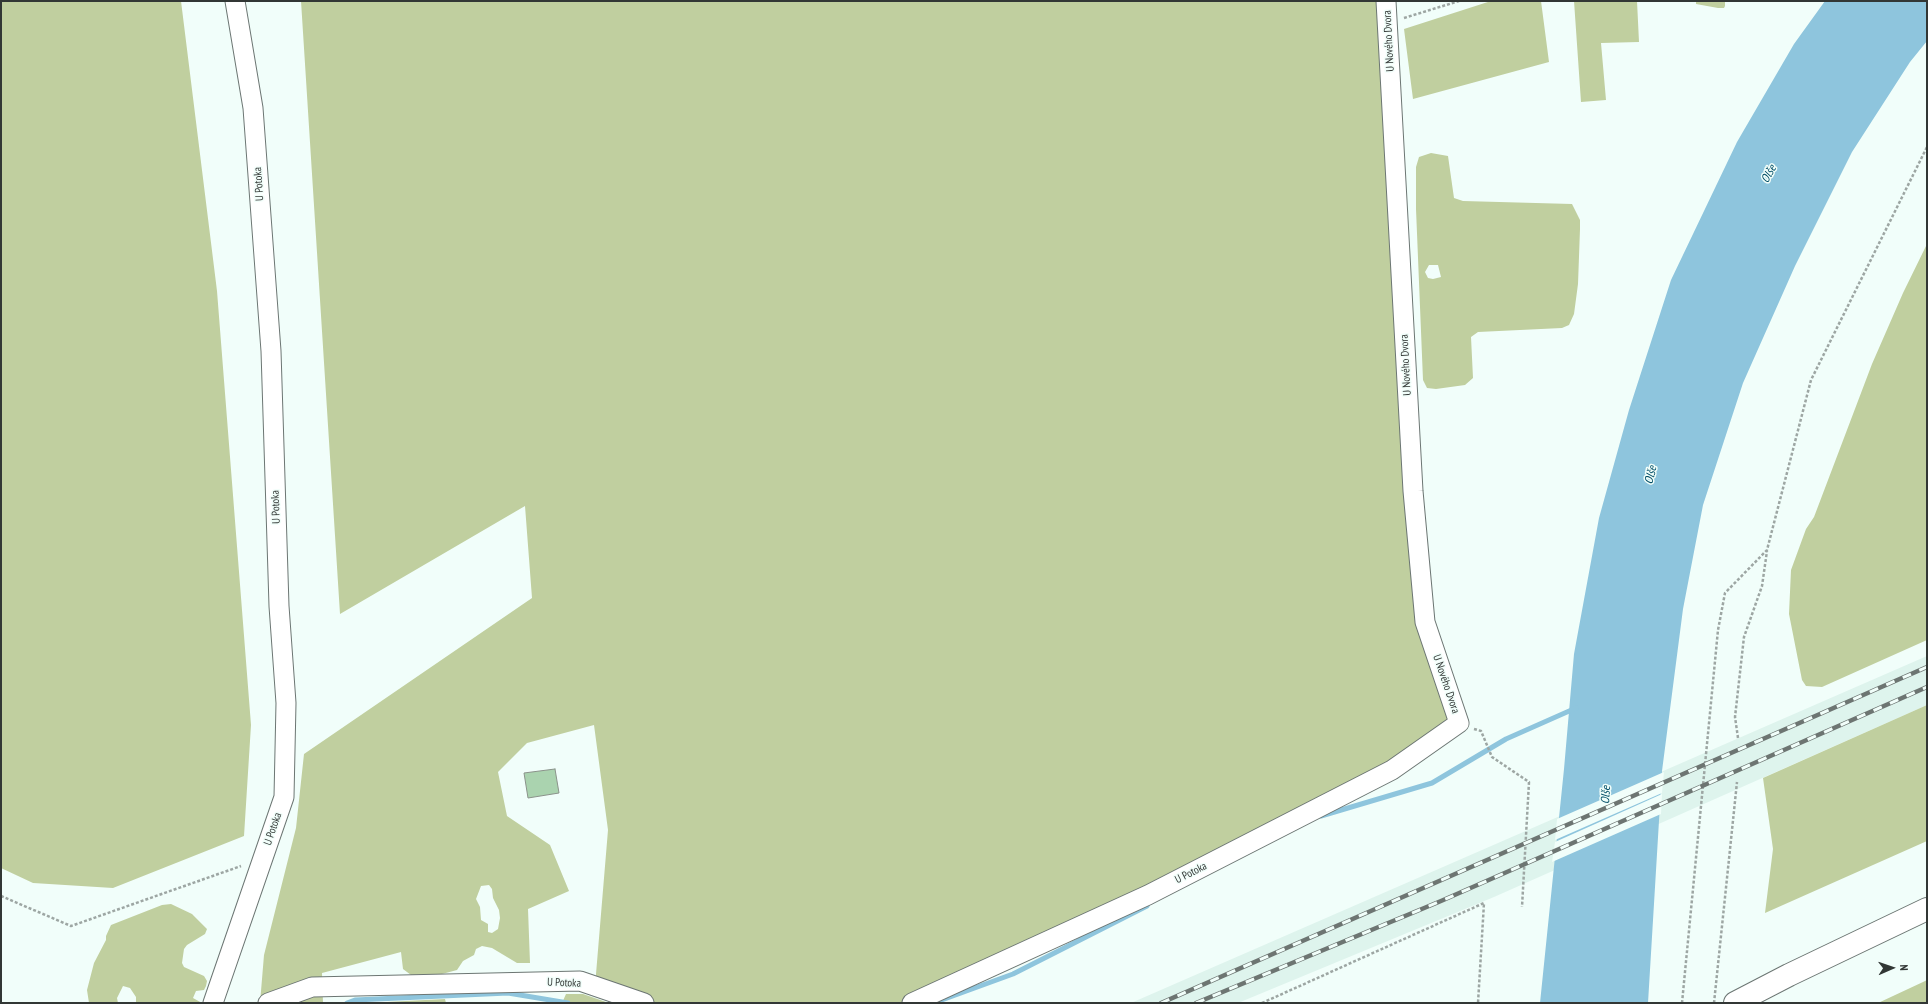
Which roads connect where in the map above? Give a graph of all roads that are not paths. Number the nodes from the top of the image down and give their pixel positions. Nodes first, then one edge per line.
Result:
1 (235, 1) edge
2 (1386, 1) edge
3 (1459, 723) joint
4 (1927, 909) edge
5 (213, 1003) edge
6 (268, 1003) edge
7 (644, 1003) edge
8 (912, 1003) edge
9 (1736, 1003) edge

1 - 5 street, U Potoka
2 - 3 street, U Nového Dvora
3 - 8 street, U Potoka
4 - 9 main road
6 - 7 street, U Potoka

